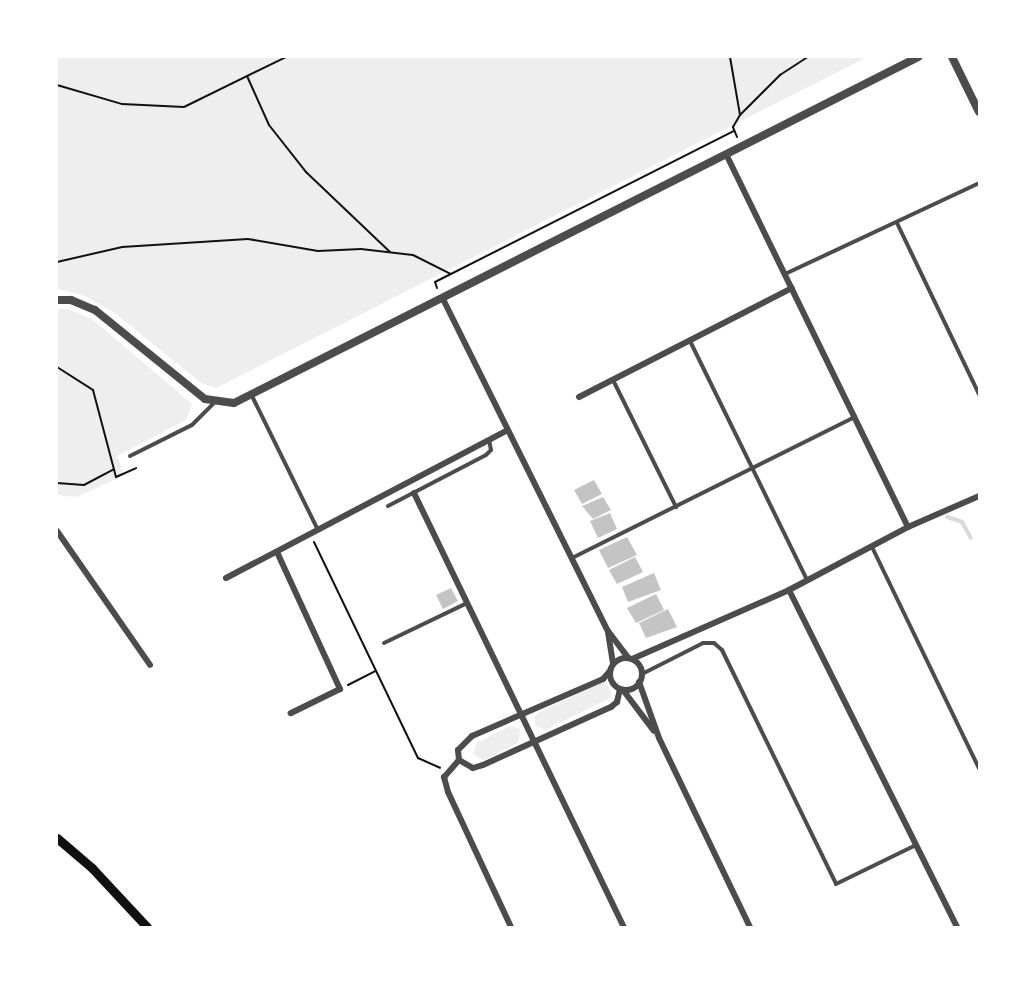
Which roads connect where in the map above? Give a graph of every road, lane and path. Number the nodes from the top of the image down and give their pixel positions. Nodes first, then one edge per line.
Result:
1 (286, 57) edge
2 (730, 57) edge
3 (808, 57) edge
4 (918, 57) edge
5 (952, 57) edge
6 (247, 76) junction
7 (57, 86) edge
8 (979, 112) edge
9 (740, 115) junction
10 (726, 154) junction
11 (979, 183) edge
12 (897, 224) junction
13 (390, 252) junction
14 (57, 262) edge
15 (451, 274) junction
16 (785, 274) junction
17 (792, 288) junction
18 (443, 299) junction
19 (57, 300) edge
20 (690, 341) junction
21 (57, 367) edge
22 (614, 380) junction
23 (979, 394) edge
24 (252, 396) junction
25 (579, 397) dead end
26 (215, 402) junction
27 (856, 416) junction
28 (508, 430) junction
29 (489, 440) junction
30 (130, 456) dead end
31 (136, 468) dead end
32 (114, 469) junction
33 (753, 470) junction
34 (57, 483) edge
35 (414, 493) junction
36 (977, 497) edge
37 (388, 506) dead end
38 (676, 507) junction
39 (979, 508) edge
40 (908, 527) junction
41 (317, 528) junction
42 (57, 531) edge
43 (308, 536) junction
44 (872, 546) junction
45 (277, 552) junction
46 (571, 558) junction
47 (226, 578) dead end
48 (807, 580) junction
49 (789, 590) junction
50 (467, 603) junction
51 (608, 631) junction
52 (384, 643) dead end
53 (630, 659) junction
54 (614, 664) junction
55 (150, 665) dead end
56 (375, 671) junction
57 (610, 671) junction
58 (642, 675) junction
59 (639, 682) junction
60 (340, 688) junction
61 (622, 689) junction
62 (291, 713) dead end
63 (523, 717) junction
64 (659, 738) junction
65 (535, 742) junction
66 (459, 760) junction
67 (979, 768) edge
68 (447, 771) junction
69 (57, 838) edge
70 (916, 845) junction
71 (147, 927) edge
72 (511, 927) edge
73 (624, 927) edge
74 (750, 927) edge
75 (957, 927) edge

1 - 6 path
2 - 9 path
3 - 9 path
4 - 10 street
5 - 8 street
6 - 7 path
6 - 13 path
9 - 15 path
10 - 16 street
10 - 18 street
11 - 12 lane
12 - 16 lane
12 - 23 lane
13 - 14 path
13 - 15 path
15 - 18 path
16 - 17 street
17 - 20 street
17 - 27 street
18 - 24 street
18 - 28 street
19 - 26 street
20 - 22 street
20 - 33 lane
21 - 32 path
22 - 25 street
22 - 38 lane
24 - 26 street
24 - 41 lane
26 - 30 lane
27 - 33 lane
27 - 40 street
28 - 29 street
28 - 46 street
29 - 35 lane
29 - 41 street
31 - 32 path
32 - 34 path
33 - 38 lane
33 - 48 lane
35 - 37 lane
35 - 50 street
36 - 39 street
36 - 40 street
38 - 46 lane
40 - 44 street
41 - 43 street
42 - 55 street
43 - 45 street
43 - 56 path
44 - 48 street
44 - 67 lane
45 - 47 street
45 - 60 street
46 - 51 street
48 - 49 street
49 - 53 street
49 - 70 street
50 - 52 lane
50 - 63 street
51 - 53 street
51 - 54 street
53 - 54 street
53 - 58 street
54 - 57 street
56 - 60 path
56 - 68 path
57 - 61 street
57 - 63 street
58 - 59 street
58 - 70 lane
59 - 61 street
59 - 64 street
60 - 62 street
61 - 64 street
61 - 65 street
63 - 65 street
63 - 66 street
64 - 74 street
65 - 66 street
65 - 73 street
66 - 68 street
68 - 72 street
69 - 71 main road
70 - 75 street

